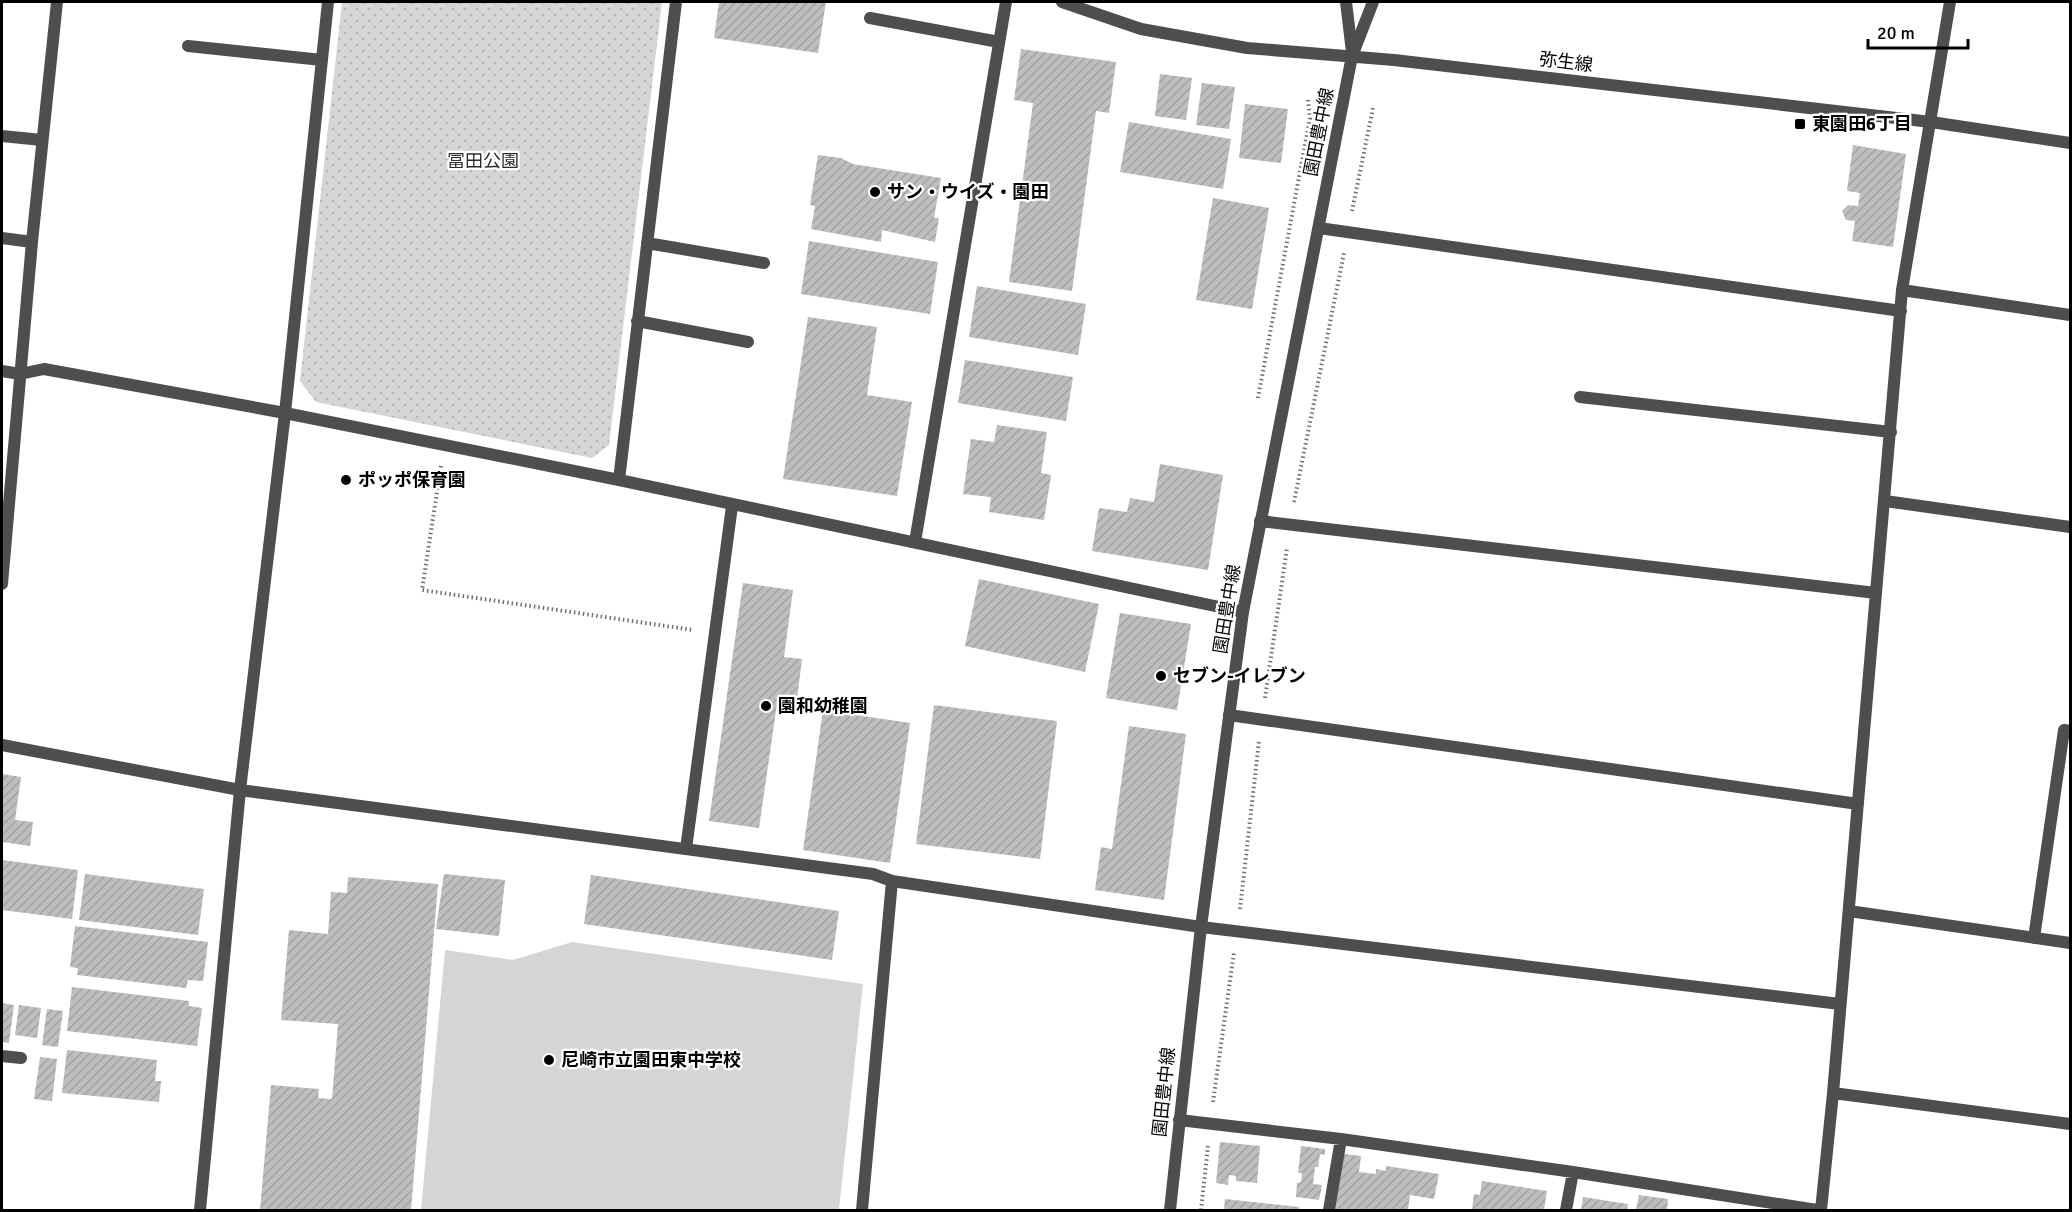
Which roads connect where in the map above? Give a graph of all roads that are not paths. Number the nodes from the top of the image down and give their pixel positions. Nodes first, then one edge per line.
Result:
1 (57, 2) edge
2 (328, 2) edge
3 (676, 2) edge
4 (1006, 2) edge
5 (1062, 2) edge
6 (1346, 2) edge
7 (1373, 2) edge
8 (1950, 2) edge
9 (870, 18) dead end
10 (999, 42) junction
11 (188, 46) dead end
12 (1352, 56) junction
13 (322, 60) junction
14 (1931, 122) junction
15 (2, 136) edge
16 (42, 140) junction
17 (2070, 143) edge
18 (1319, 228) junction
19 (2, 238) edge
20 (32, 242) junction
21 (646, 243) junction
22 (764, 263) dead end
23 (1902, 290) junction
24 (1901, 311) junction
25 (2070, 315) edge
26 (637, 321) junction
27 (748, 342) dead end
28 (2, 371) edge
29 (20, 374) junction
30 (1580, 397) dead end
31 (285, 413) junction
32 (1891, 432) junction
33 (619, 480) junction
34 (1885, 501) junction
35 (732, 506) junction
36 (1260, 521) junction
37 (2070, 527) edge
38 (915, 542) junction
39 (2, 584) edge
40 (1876, 593) junction
41 (1243, 612) junction
42 (1229, 715) junction
43 (2070, 730) edge
44 (2, 745) edge
45 (240, 790) junction
46 (1858, 804) junction
47 (686, 849) junction
48 (892, 881) junction
49 (1850, 912) junction
50 (1201, 927) junction
51 (2034, 938) junction
52 (2070, 943) edge
53 (1840, 1004) junction
54 (2, 1056) edge
55 (21, 1058) dead end
56 (1833, 1093) junction
57 (1179, 1120) junction
58 (2070, 1124) edge
59 (1341, 1138) junction
60 (1573, 1172) junction
61 (200, 1210) edge
62 (862, 1210) edge
63 (1170, 1210) edge
64 (1329, 1210) edge
65 (1566, 1210) edge
66 (1819, 1210) edge

1 - 16 street
2 - 13 street
3 - 21 street
4 - 10 street
5 - 12 street, 弥生線
6 - 12 street
7 - 12 street
8 - 14 street
9 - 10 street
10 - 38 street
11 - 13 street
12 - 14 street, 弥生線
12 - 18 street, 園田豊中線
13 - 31 street
14 - 17 street, 弥生線
14 - 23 street
15 - 16 street
16 - 20 street
18 - 24 street
18 - 36 street, 園田豊中線
19 - 20 street
20 - 29 street
21 - 22 street
21 - 26 street
23 - 24 street
23 - 25 street
24 - 32 street
26 - 27 street
26 - 33 street
28 - 29 street
29 - 31 street
29 - 39 street
30 - 32 street
31 - 33 street
31 - 45 street
32 - 34 street
33 - 35 street
34 - 37 street
34 - 40 street
35 - 38 street
35 - 47 street
36 - 40 street
36 - 41 street, 園田豊中線
38 - 41 street
40 - 46 street
41 - 42 street, 園田豊中線
42 - 46 street
42 - 50 street, 園田豊中線
43 - 51 street
44 - 45 street
45 - 47 street
45 - 61 street
46 - 49 street
47 - 48 street
48 - 50 street
48 - 62 street
49 - 51 street
49 - 53 street
50 - 53 street
50 - 57 street, 園田豊中線
51 - 52 street
53 - 56 street
54 - 55 street
56 - 58 street
56 - 66 street
57 - 59 street
57 - 63 street, 園田豊中線
59 - 60 street
59 - 64 street
60 - 65 street
60 - 66 street

